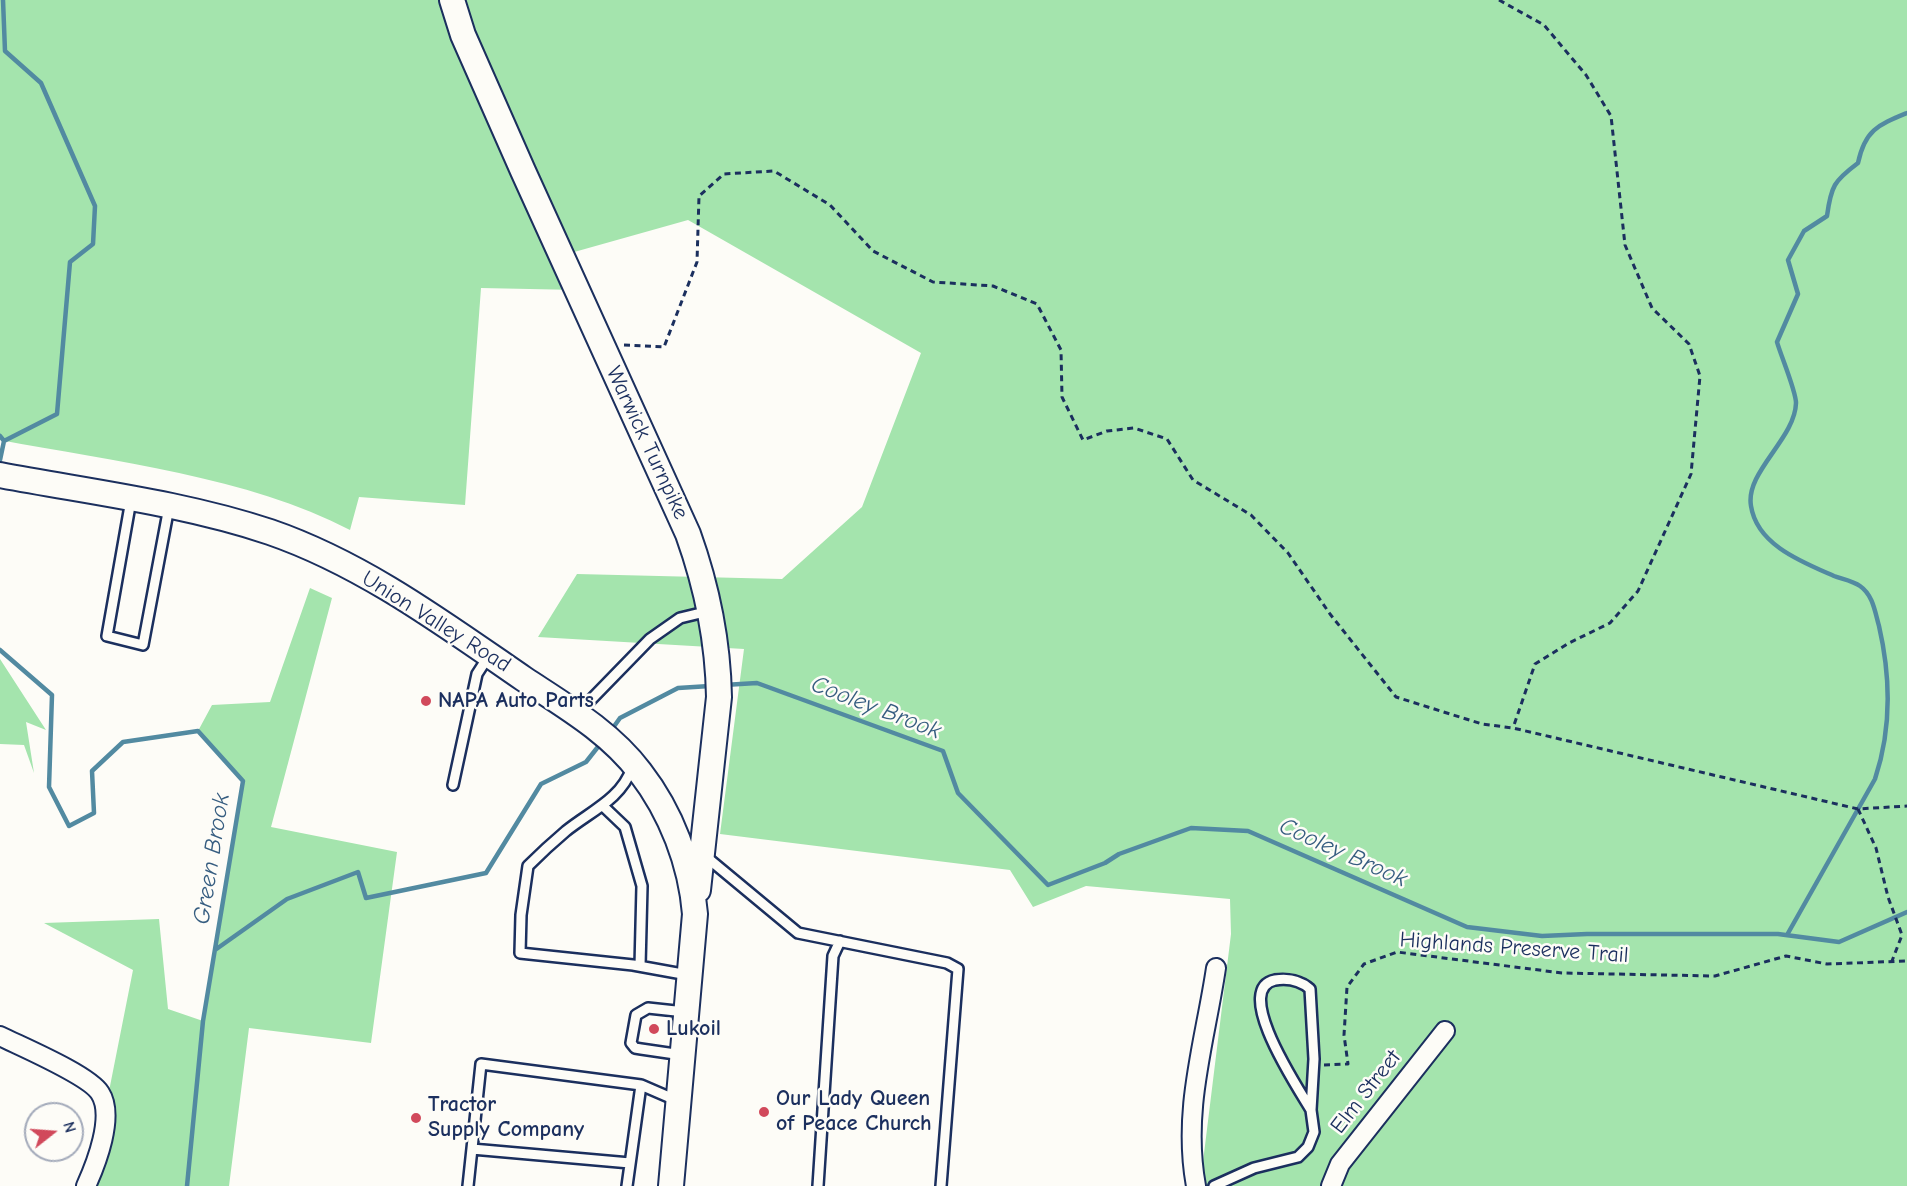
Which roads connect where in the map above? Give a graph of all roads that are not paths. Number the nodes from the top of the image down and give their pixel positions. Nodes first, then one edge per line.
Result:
1 (452, 0) edge
2 (0, 475) edge
3 (131, 500) junction
4 (169, 507) junction
5 (711, 611) junction
6 (489, 655) junction
7 (577, 715) junction
8 (633, 764) junction
9 (453, 785) dead end
10 (603, 806) junction
11 (702, 853) junction
12 (695, 914) junction
13 (840, 940) junction
14 (640, 966) junction
15 (1216, 968) dead end
16 (690, 975) junction
17 (687, 1013) junction
18 (1445, 1031) dead end
19 (0, 1036) edge
20 (684, 1055) junction
21 (641, 1085) junction
22 (678, 1101) junction
23 (1311, 1110) junction
24 (472, 1149) junction
25 (630, 1163) junction
26 (86, 1186) edge
27 (468, 1186) edge
28 (627, 1186) edge
29 (671, 1186) edge
30 (818, 1186) edge
31 (941, 1186) edge
32 (1196, 1186) edge
33 (1214, 1186) edge
34 (1331, 1186) edge

1 - 5 main road, Warwick Turnpike
2 - 3 main road, Union Valley Road
3 - 4 main road, Union Valley Road
3 - 4 lane
4 - 6 main road, Union Valley Road
5 - 7 lane
5 - 11 main road, Warwick Turnpike
6 - 7 main road, Union Valley Road
6 - 9 lane
7 - 8 main road, Union Valley Road
8 - 10 lane
8 - 12 main road, Union Valley Road
10 - 14 lane
10 - 14 lane
11 - 12 main road, Warwick Turnpike
11 - 13 lane
12 - 16 main road, Union Valley Road
13 - 30 lane
13 - 31 lane
14 - 16 lane
15 - 32 street
16 - 17 main road, Union Valley Road
17 - 20 main road, Union Valley Road
17 - 20 lane
18 - 34 street, Elm Street
19 - 26 street
20 - 22 main road, Union Valley Road
21 - 22 lane
21 - 24 lane
21 - 25 lane
22 - 29 main road, Union Valley Road
23 - 23 lane
23 - 33 lane
24 - 25 lane
24 - 27 lane
25 - 28 lane

